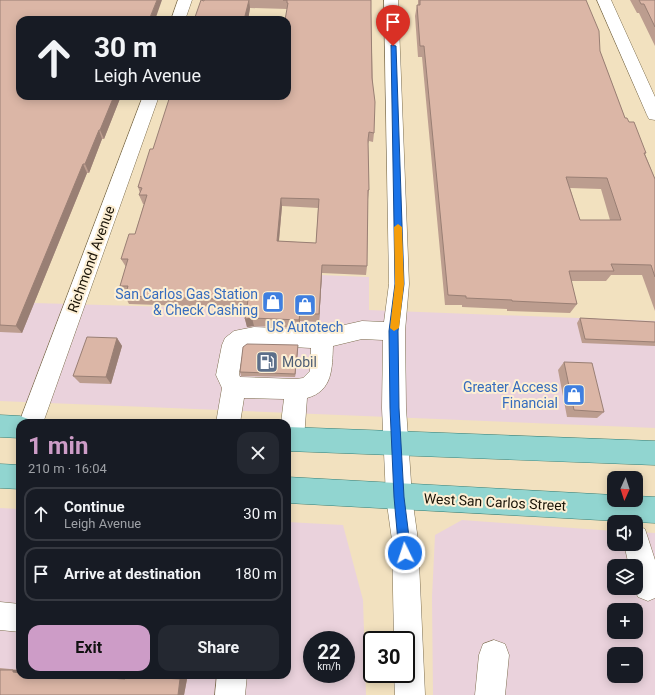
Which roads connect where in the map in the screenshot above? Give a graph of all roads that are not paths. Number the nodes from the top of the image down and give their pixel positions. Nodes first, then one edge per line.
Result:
1 (185, 0) edge
2 (391, 0) edge
3 (604, 0) edge
4 (179, 16) edge
5 (149, 100) edge
6 (655, 115) edge
7 (394, 331) junction
8 (322, 339) junction
9 (234, 387) junction
10 (296, 389) junction
11 (33, 419) edge
12 (229, 419) edge
13 (291, 425) edge
14 (0, 426) edge
15 (16, 427) edge
16 (291, 439) edge
17 (396, 443) junction
18 (655, 453) edge
19 (0, 476) edge
20 (16, 477) edge
21 (291, 490) edge
22 (399, 497) junction
23 (655, 510) edge
24 (618, 515) edge
25 (634, 515) edge
26 (639, 551) edge
27 (648, 587) dead end
28 (0, 616) edge
29 (16, 618) edge
30 (494, 655) dead end
31 (232, 679) edge
32 (230, 695) edge
33 (410, 695) edge
34 (490, 695) edge

1 - 4 street
2 - 7 street
3 - 6 street
5 - 11 street, Richmond Avenue
7 - 8 street
7 - 17 street
8 - 9 street
8 - 10 street
9 - 10 street
9 - 12 street
10 - 13 street
14 - 15 main road
16 - 17 main road
17 - 18 main road
17 - 22 street
19 - 20 main road
21 - 22 main road, West San Carlos Street
22 - 24 main road, West San Carlos Street
22 - 33 street
23 - 25 main road, West San Carlos Street
26 - 27 street
28 - 29 street
30 - 34 street
31 - 32 street

